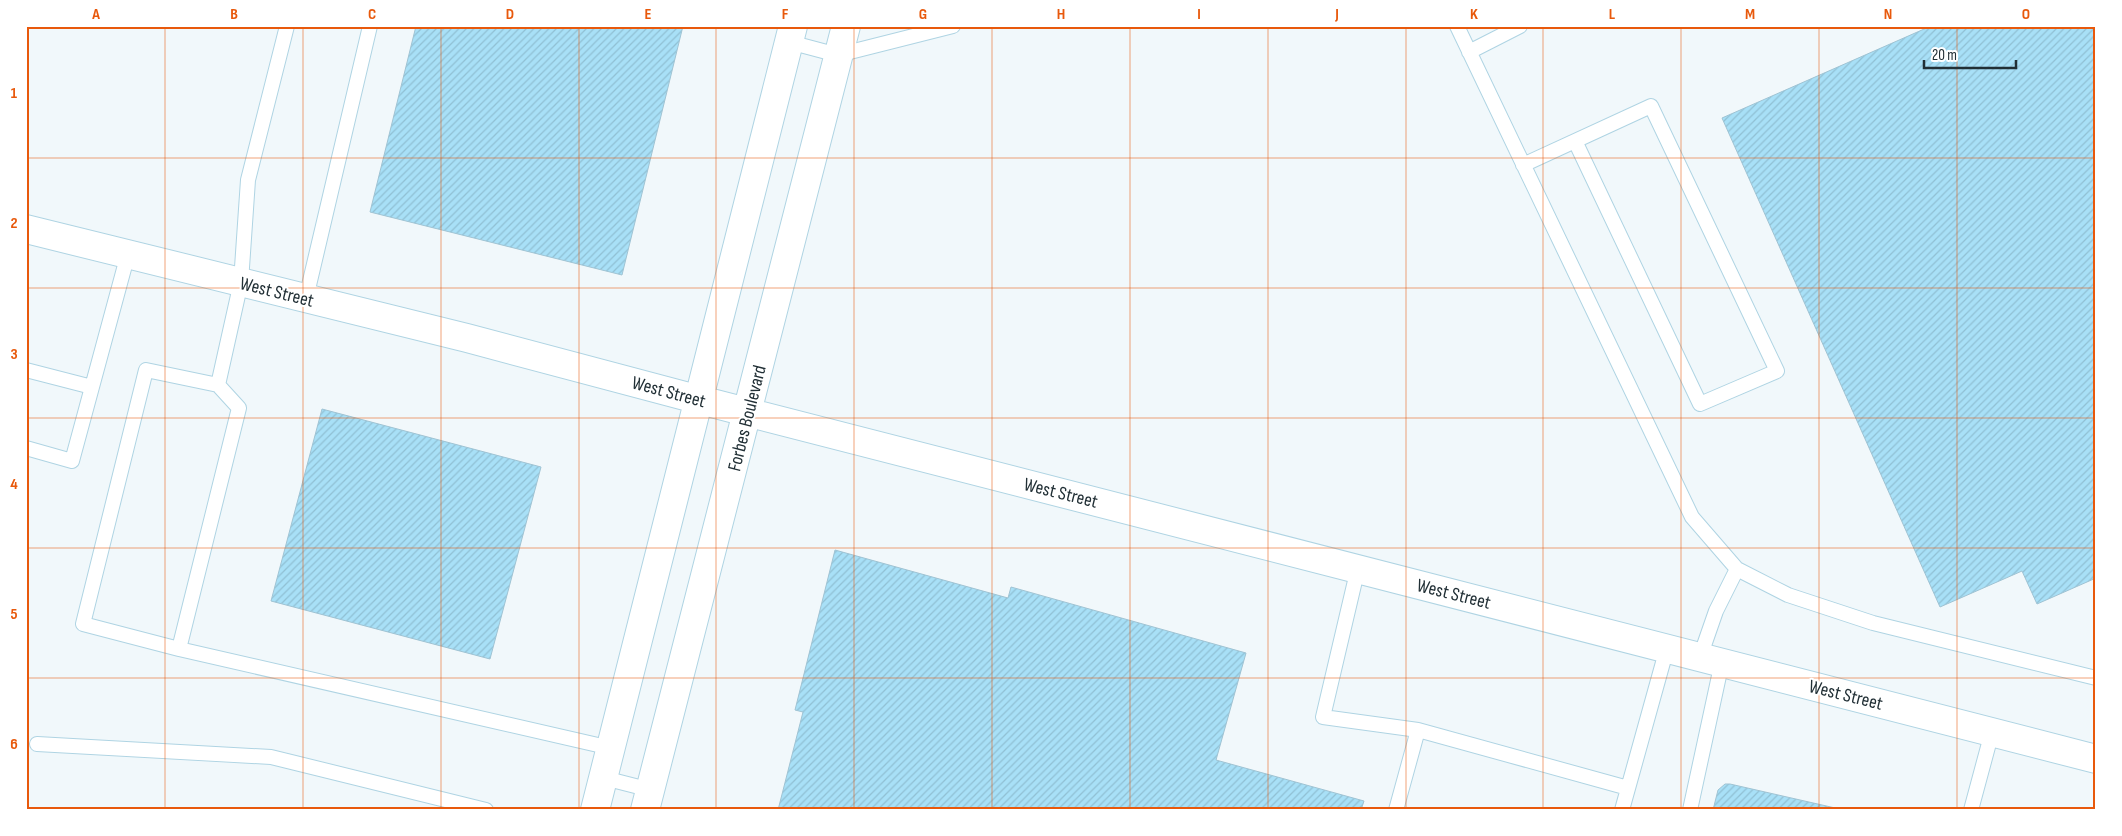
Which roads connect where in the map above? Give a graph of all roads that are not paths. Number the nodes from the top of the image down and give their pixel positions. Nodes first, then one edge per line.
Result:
1 (287, 26) edge
2 (370, 26) edge
3 (846, 26) edge
4 (953, 26) edge
5 (1457, 26) edge
6 (1520, 26) edge
7 (791, 34) edge
8 (1469, 52) junction
9 (838, 55) junction
10 (1575, 141) junction
11 (1523, 165) junction
12 (26, 229) edge
13 (128, 254) junction
14 (241, 282) junction
15 (306, 298) junction
16 (26, 370) edge
17 (218, 385) junction
18 (92, 387) junction
19 (700, 400) junction
20 (748, 411) junction
21 (26, 448) edge
22 (1358, 568) junction
23 (1737, 569) junction
24 (1667, 648) junction
25 (179, 649) junction
26 (1711, 660) junction
27 (2096, 678) edge
28 (1418, 730) junction
29 (1992, 732) junction
30 (37, 744) dead end
31 (611, 748) junction
32 (2096, 759) edge
33 (604, 778) junction
34 (1628, 788) junction
35 (648, 800) edge
36 (452, 806) edge
37 (486, 810) edge
38 (596, 810) edge
39 (1396, 810) edge
40 (1622, 810) edge
41 (1690, 810) edge
42 (1971, 810) edge

1 - 14 lane
2 - 15 lane
3 - 9 street, Forbes Boulevard
4 - 9 lane
5 - 8 lane
6 - 8 lane
7 - 9 lane
7 - 19 street
8 - 11 lane
9 - 20 street, Forbes Boulevard
10 - 10 lane
10 - 11 lane
11 - 23 lane
12 - 13 street, West Street
13 - 14 street, West Street
13 - 18 lane
14 - 15 street, West Street
14 - 17 lane
15 - 19 street, West Street
16 - 18 lane
17 - 25 lane
17 - 25 lane
18 - 21 lane
19 - 20 street, West Street
19 - 31 street
20 - 22 street, West Street
20 - 35 street, Forbes Boulevard
22 - 24 street, West Street
22 - 28 lane
23 - 26 lane
23 - 27 lane
24 - 26 street, West Street
24 - 34 lane
25 - 31 lane
26 - 29 street, West Street
26 - 41 lane
28 - 34 lane
28 - 39 lane
29 - 32 street, West Street
29 - 42 lane
30 - 36 lane
31 - 33 street
33 - 35 lane
33 - 38 street
34 - 40 lane
36 - 37 lane

